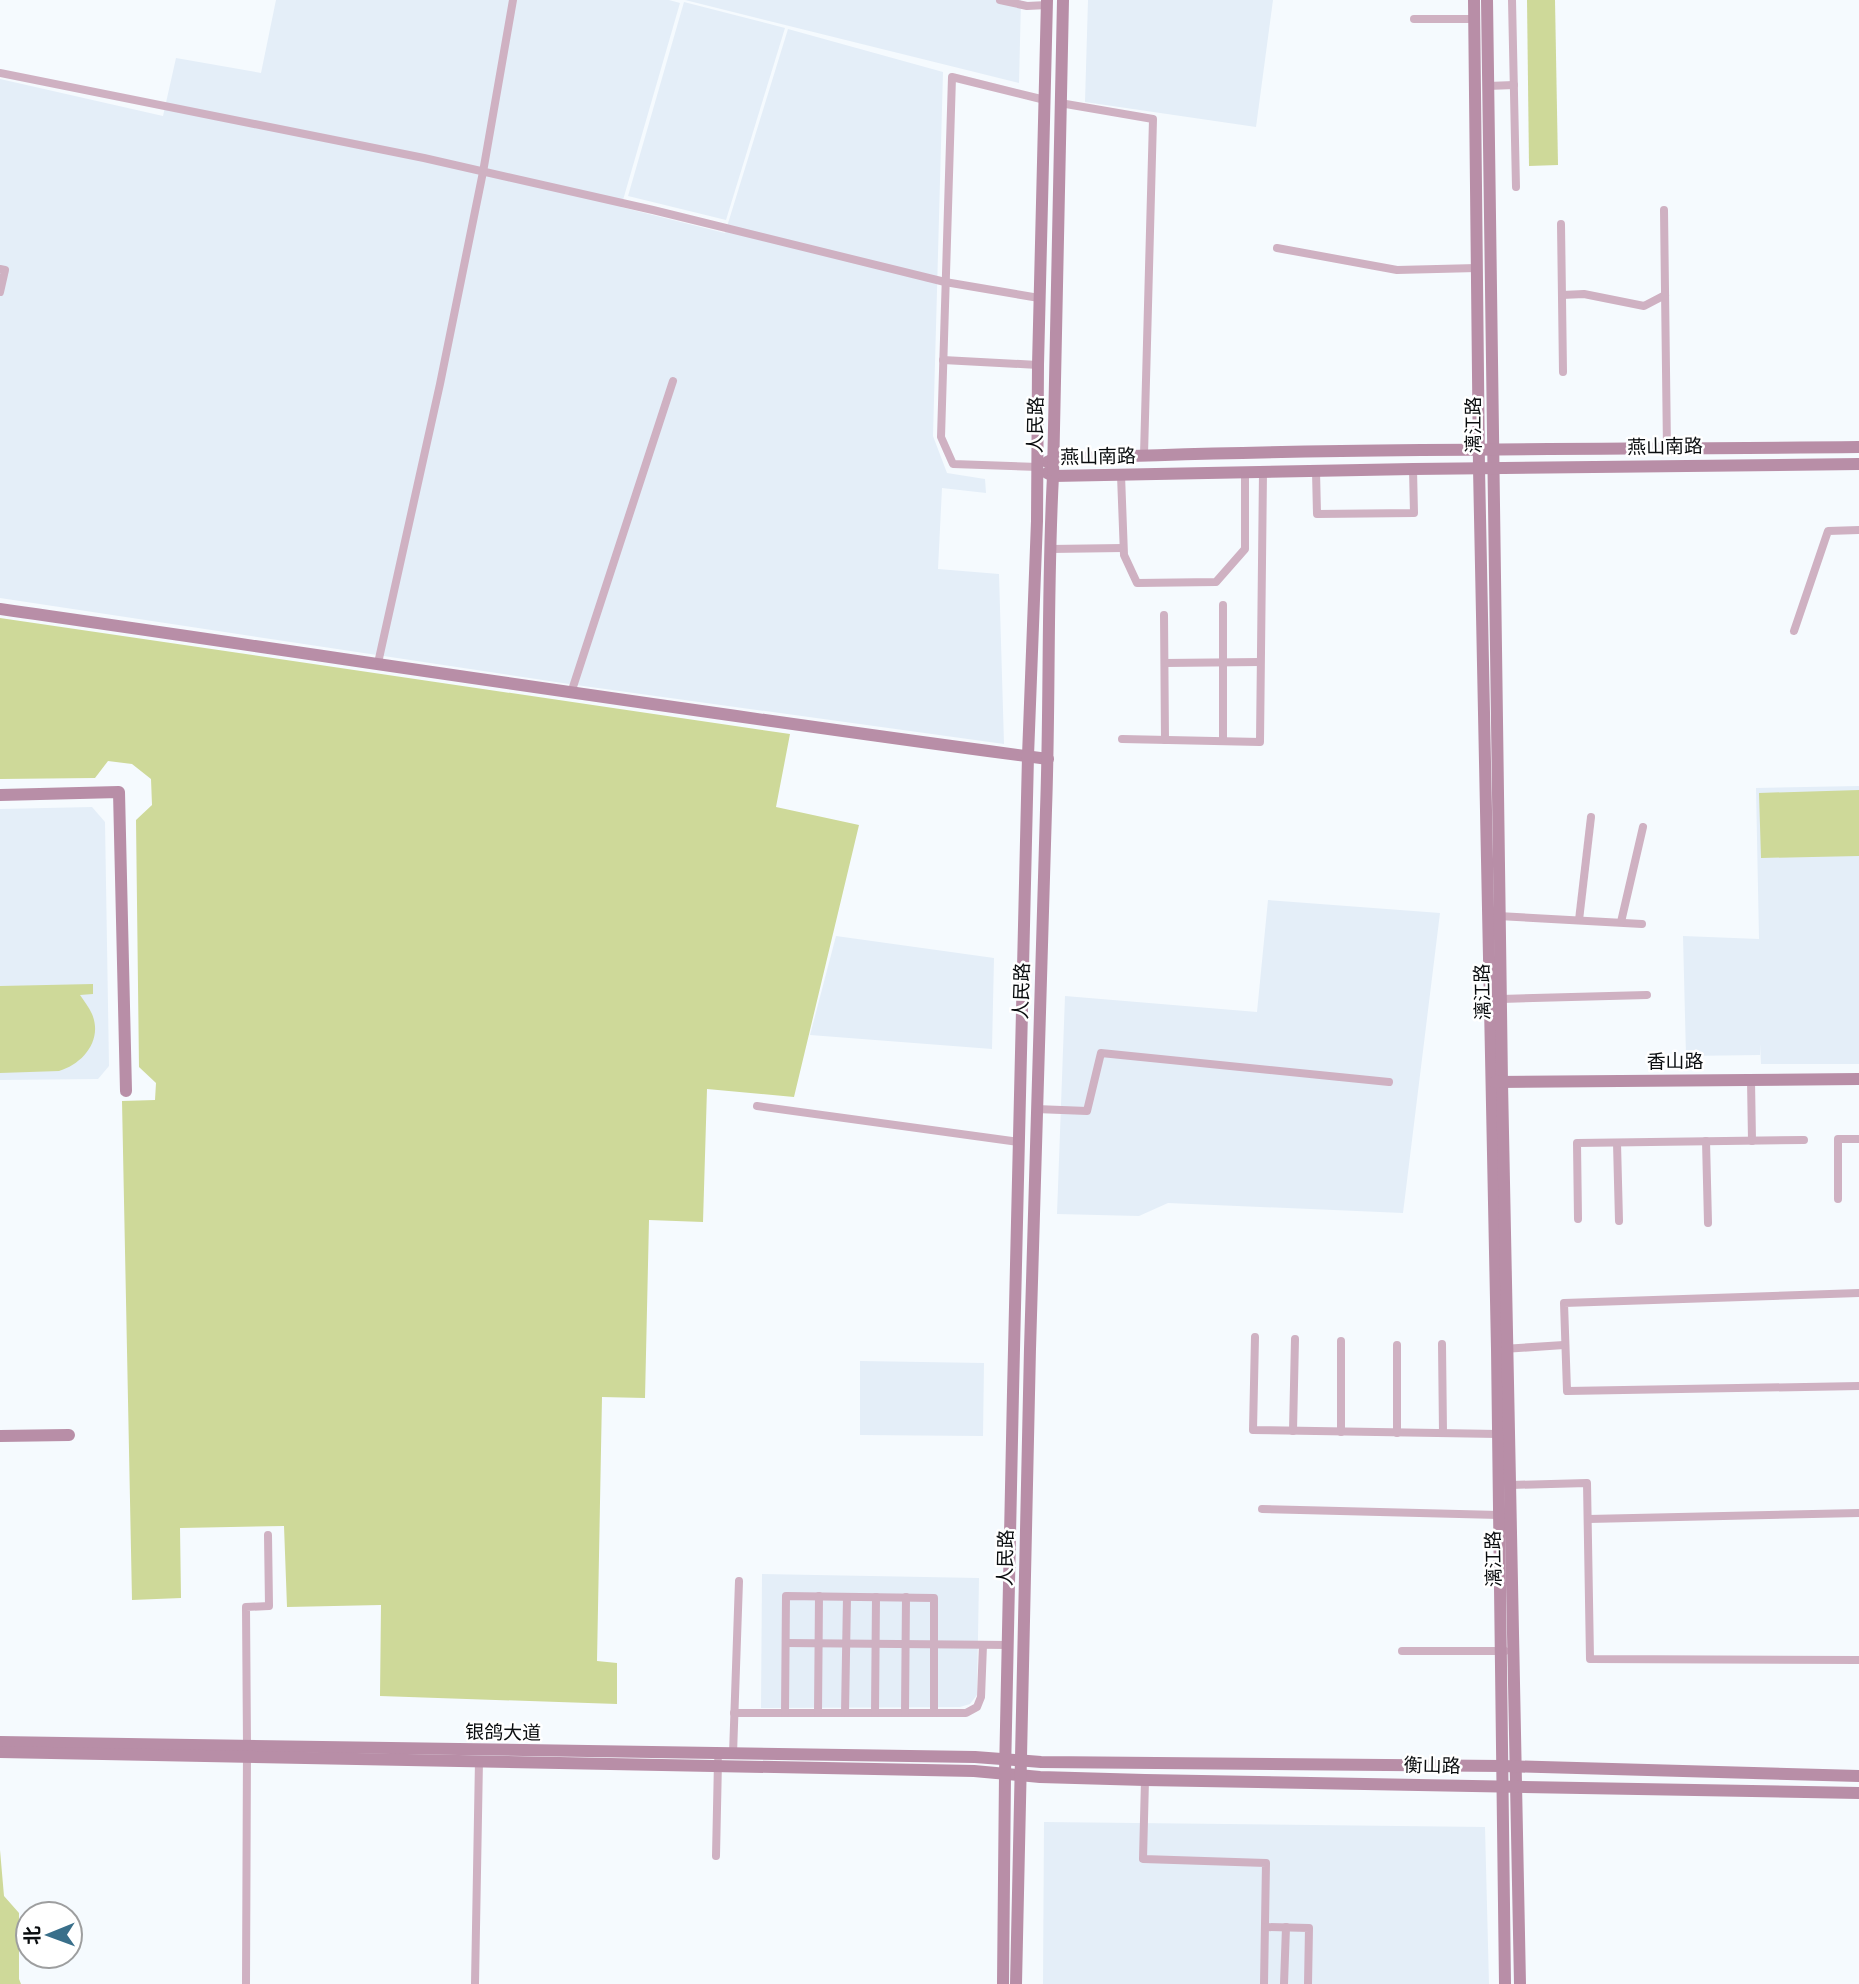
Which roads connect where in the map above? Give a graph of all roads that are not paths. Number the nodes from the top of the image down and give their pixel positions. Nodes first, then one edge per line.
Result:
1 (513, 0) edge
2 (1000, 0) edge
3 (1062, 0) edge
4 (1474, 0) edge
5 (1487, 0) edge
6 (1512, 0) edge
7 (1047, 3) edge
8 (1414, 19) dead end
9 (1474, 19) junction
10 (0, 73) edge
11 (1514, 85) junction
12 (1488, 86) junction
13 (1045, 100) junction
14 (1060, 103) junction
15 (483, 172) junction
16 (1516, 187) dead end
17 (1664, 210) dead end
18 (1561, 224) dead end
19 (1276, 248) dead end
20 (1477, 268) junction
21 (0, 269) edge
22 (945, 282) junction
23 (0, 292) edge
24 (1562, 295) junction
25 (1665, 295) junction
26 (1040, 298) junction
27 (943, 360) junction
28 (1038, 365) junction
29 (1563, 372) dead end
30 (673, 381) dead end
31 (1859, 447) edge
32 (1783, 448) junction
33 (1667, 449) junction
34 (1479, 450) junction
35 (1493, 450) junction
36 (1306, 453) junction
37 (1144, 455) junction
38 (1053, 459) junction
39 (1859, 464) edge
40 (1783, 465) junction
41 (1667, 466) junction
42 (1038, 467) junction
43 (1486, 468) junction
44 (1413, 469) junction
45 (1311, 471) junction
46 (1245, 472) junction
47 (1263, 472) junction
48 (1121, 475) junction
49 (1053, 476) junction
50 (1859, 530) edge
51 (1050, 548) junction
52 (1123, 548) junction
53 (1223, 605) dead end
54 (0, 609) edge
55 (1164, 615) dead end
56 (1794, 631) dead end
57 (1223, 662) junction
58 (1260, 662) junction
59 (378, 663) junction
60 (1165, 663) junction
61 (571, 693) junction
62 (1122, 739) dead end
63 (1165, 740) junction
64 (1223, 741) junction
65 (1028, 757) junction
66 (1048, 759) junction
67 (0, 795) edge
68 (1591, 817) dead end
69 (1643, 827) dead end
70 (1494, 916) junction
71 (1579, 920) junction
72 (1621, 922) junction
73 (1642, 924) dead end
74 (1647, 995) dead end
75 (1501, 999) junction
76 (1859, 1079) edge
77 (1751, 1080) junction
78 (1389, 1082) dead end
79 (1497, 1082) junction
80 (127, 1091) dead end
81 (757, 1106) dead end
82 (1036, 1109) junction
83 (1859, 1139) edge
84 (1804, 1140) dead end
85 (1706, 1141) junction
86 (1752, 1141) junction
87 (1019, 1142) junction
88 (1617, 1143) junction
89 (1838, 1199) dead end
90 (1578, 1219) dead end
91 (1619, 1221) dead end
92 (1708, 1223) dead end
93 (1859, 1293) edge
94 (1255, 1337) dead end
95 (1295, 1339) dead end
96 (1342, 1341) dead end
97 (1442, 1344) dead end
98 (1397, 1345) dead end
99 (1564, 1345) junction
100 (1502, 1349) junction
101 (1859, 1386) edge
102 (1293, 1431) junction
103 (1340, 1432) junction
104 (1397, 1433) junction
105 (1443, 1433) junction
106 (1498, 1434) junction
107 (69, 1435) dead end
108 (0, 1436) edge
109 (1511, 1485) junction
110 (1262, 1510) dead end
111 (1859, 1513) edge
112 (1499, 1515) junction
113 (1588, 1519) junction
114 (268, 1535) dead end
115 (740, 1581) dead end
116 (819, 1596) junction
117 (847, 1597) junction
118 (876, 1597) junction
119 (906, 1597) junction
120 (786, 1643) junction
121 (818, 1643) junction
122 (846, 1643) junction
123 (875, 1644) junction
124 (906, 1644) junction
125 (934, 1644) junction
126 (983, 1645) junction
127 (1009, 1645) junction
128 (1402, 1651) dead end
129 (1508, 1651) junction
130 (1859, 1660) edge
131 (734, 1713) junction
132 (785, 1713) junction
133 (818, 1713) junction
134 (845, 1713) junction
135 (875, 1713) junction
136 (905, 1713) junction
137 (934, 1713) junction
138 (0, 1742) edge
139 (0, 1752) edge
140 (247, 1752) junction
141 (733, 1755) junction
142 (479, 1760) junction
143 (718, 1760) junction
144 (1006, 1760) junction
145 (1021, 1761) junction
146 (1502, 1766) junction
147 (1517, 1767) junction
148 (1005, 1774) junction
149 (1021, 1776) junction
150 (1859, 1776) edge
151 (1145, 1780) junction
152 (1502, 1785) junction
153 (1517, 1786) junction
154 (1859, 1793) edge
155 (716, 1856) dead end
156 (1265, 1927) junction
157 (1286, 1927) junction
158 (1011, 1939) junction
159 (246, 1984) edge
160 (475, 1984) edge
161 (1003, 1984) edge
162 (1016, 1984) edge
163 (1264, 1984) edge
164 (1284, 1984) edge
165 (1308, 1984) edge
166 (1505, 1984) edge
167 (1520, 1984) edge

1 - 15 street
2 - 7 street
3 - 14 street, 人民路
4 - 9 street, 漓江路
5 - 12 street, 漓江路
6 - 11 street
7 - 13 street, 人民路
8 - 9 street
9 - 20 street, 漓江路
10 - 15 street
11 - 12 street
11 - 16 street
12 - 35 street, 漓江路
13 - 22 street
13 - 26 street, 人民路
14 - 37 street
14 - 38 street, 人民路
15 - 22 street
15 - 59 street
17 - 25 street
18 - 24 street
19 - 20 street
20 - 34 street, 漓江路
21 - 23 street
22 - 26 street
22 - 27 street
24 - 25 street
24 - 29 street
25 - 33 street
26 - 28 street, 人民路
27 - 28 street
27 - 42 street
28 - 42 street, 人民路
30 - 61 street
31 - 32 street, 燕山南路
32 - 33 street, 燕山南路
32 - 40 street
33 - 35 street, 燕山南路
33 - 41 street
34 - 35 street, 燕山南路
34 - 36 street, 燕山南路
34 - 43 street, 漓江路
35 - 43 street, 漓江路
36 - 37 street, 燕山南路
36 - 45 street
37 - 38 street, 燕山南路
38 - 42 street, 燕山南路
38 - 49 street, 人民路
39 - 40 street, 燕山南路
40 - 41 street, 燕山南路
41 - 43 street, 燕山南路
42 - 49 street, 燕山南路
42 - 65 street, 人民路
43 - 44 street, 燕山南路
43 - 70 street, 漓江路
44 - 45 street, 燕山南路
44 - 45 street
45 - 47 street, 燕山南路
46 - 47 street, 燕山南路
46 - 48 street, 燕山南路
46 - 52 street
47 - 58 street
48 - 49 street, 燕山南路
48 - 52 street
49 - 51 street, 人民路
50 - 56 street
51 - 52 street
51 - 66 street, 人民路
53 - 57 street
54 - 59 street
55 - 60 street
57 - 58 street
57 - 60 street
57 - 64 street
58 - 64 street
59 - 61 street
60 - 63 street
61 - 65 street
62 - 63 street
63 - 64 street
65 - 66 street
65 - 87 street, 人民路
66 - 82 street, 人民路
67 - 80 street
68 - 71 street
69 - 72 street
70 - 71 street
70 - 75 street, 漓江路
70 - 79 street, 漓江路
71 - 72 street
72 - 73 street
74 - 75 street
75 - 79 street, 漓江路
76 - 77 street, 香山路
77 - 79 street, 香山路
77 - 86 street
78 - 82 street
79 - 100 street, 漓江路
81 - 87 street
82 - 145 street, 人民路
83 - 89 street
84 - 86 street
85 - 86 street
85 - 88 street
85 - 92 street
87 - 127 street, 人民路
88 - 90 street
88 - 91 street
93 - 99 street
94 - 102 street
95 - 102 street
96 - 103 street
97 - 105 street
98 - 104 street
99 - 100 street
99 - 101 street
100 - 106 street, 漓江路
100 - 109 street, 漓江路
102 - 103 street
103 - 104 street
104 - 105 street
105 - 106 street
106 - 112 street, 漓江路
107 - 108 street
109 - 113 street
109 - 129 street, 漓江路
110 - 112 street
111 - 113 street
112 - 129 street, 漓江路
113 - 130 street
114 - 140 street
115 - 131 street
116 - 117 street
116 - 120 street
116 - 121 street
117 - 118 street
117 - 122 street
118 - 119 street
118 - 123 street
119 - 124 street
119 - 125 street
120 - 121 street
120 - 132 street
121 - 122 street
121 - 133 street
122 - 123 street
122 - 134 street
123 - 124 street
123 - 135 street
124 - 125 street
124 - 136 street
125 - 126 street
125 - 137 street
126 - 127 street
126 - 137 street
127 - 144 street, 人民路
128 - 129 street
129 - 146 street, 漓江路
129 - 147 street, 漓江路
131 - 132 street
131 - 141 street
132 - 133 street
133 - 134 street
134 - 135 street
135 - 136 street
136 - 137 street
138 - 140 street, 银鸽大道
139 - 140 street, 银鸽大道
140 - 142 street, 银鸽大道
140 - 143 street, 银鸽大道
140 - 159 street
141 - 143 street, 银鸽大道
141 - 144 street, 银鸽大道
142 - 143 street, 银鸽大道
142 - 160 street
143 - 148 street, 银鸽大道
143 - 155 street
144 - 145 street, 衡山路
144 - 148 street, 人民路
145 - 146 street, 衡山路
145 - 149 street, 人民路
146 - 147 street, 衡山路
146 - 152 street, 漓江路
147 - 150 street, 衡山路
147 - 153 street, 漓江路
148 - 149 street, 衡山路
148 - 158 street, 人民路
149 - 151 street, 衡山路
149 - 158 street, 人民路
151 - 152 street, 衡山路
151 - 156 street
152 - 153 street, 衡山路
152 - 166 street, 漓江路
153 - 154 street, 衡山路
153 - 167 street, 漓江路
156 - 157 street
156 - 163 street
157 - 164 street
157 - 165 street
158 - 161 street, 人民路
158 - 162 street, 人民路

